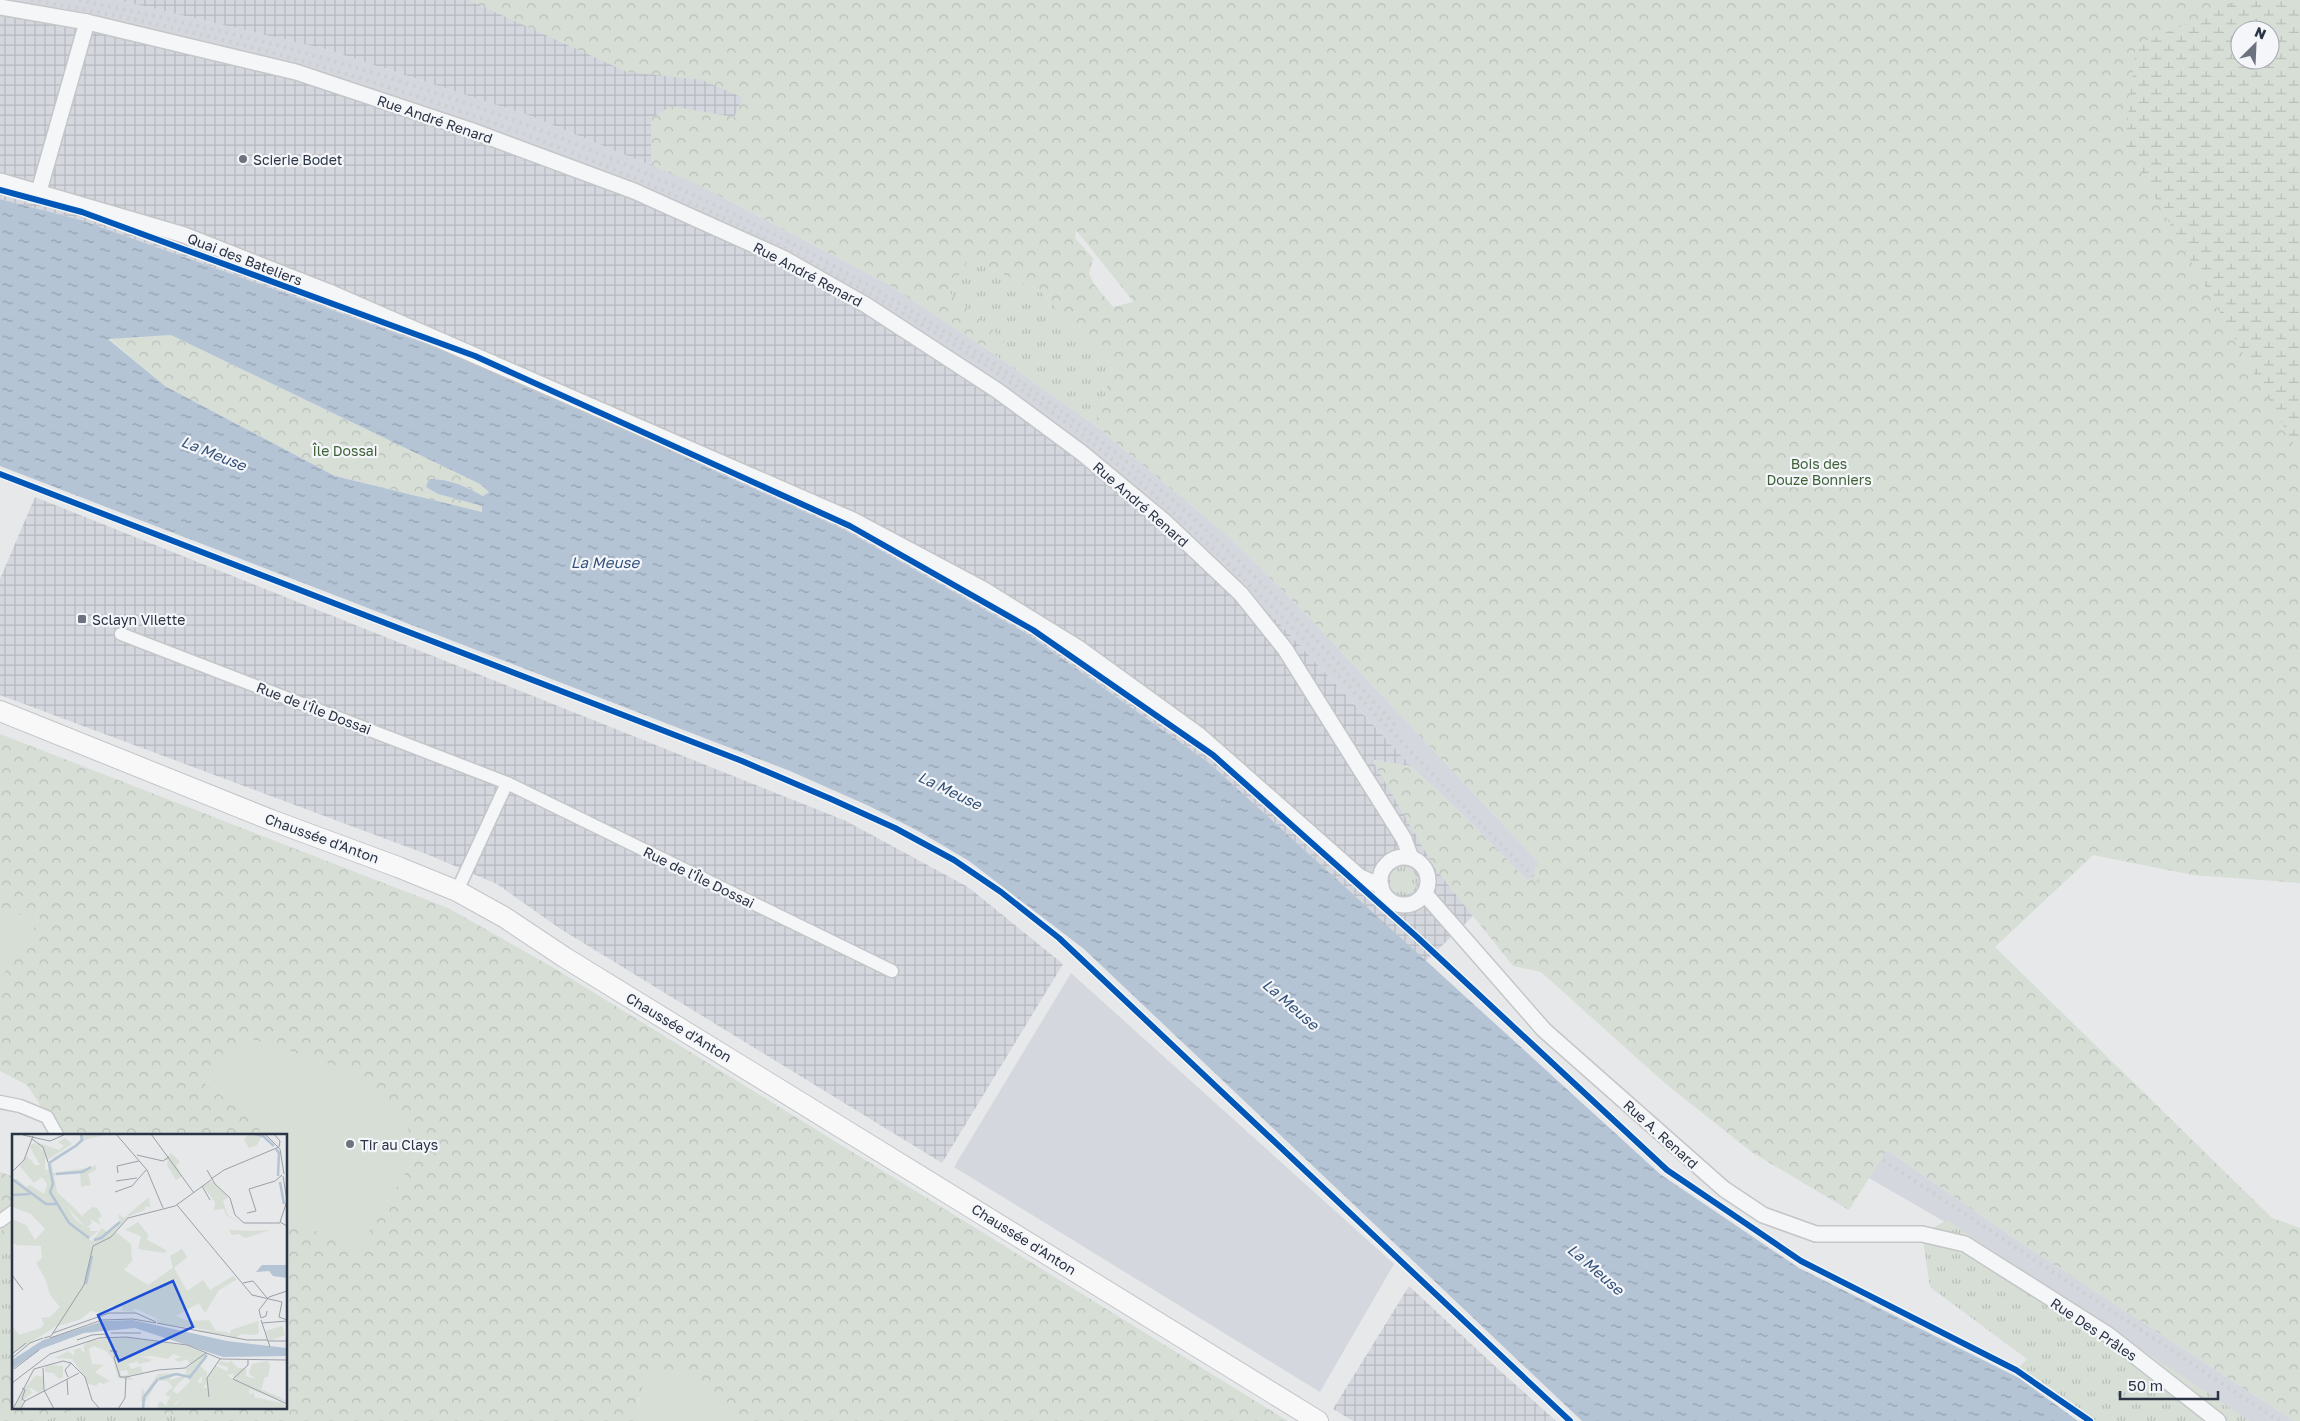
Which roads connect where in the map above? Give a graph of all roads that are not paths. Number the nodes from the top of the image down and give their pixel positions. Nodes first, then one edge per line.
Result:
1 (0, 7) edge
2 (87, 22) junction
3 (0, 181) edge
4 (39, 191) junction
5 (121, 634) dead end
6 (0, 711) edge
7 (507, 783) junction
8 (1412, 858) junction
9 (1381, 886) junction
10 (458, 891) junction
11 (1425, 894) junction
12 (892, 971) dead end
13 (0, 1102) edge
14 (56, 1134) edge
15 (12, 1212) edge
16 (0, 1221) edge
17 (1965, 1244) joint
18 (1318, 1421) edge
19 (2218, 1421) edge

1 - 2 street, Rue André Renard
2 - 4 street
2 - 8 street, Rue André Renard
3 - 4 street, Quai des Bateliers
4 - 9 street, Quai des Bateliers
5 - 7 street, Rue de l'Île Dossai
6 - 10 main road, Chaussée d'Anton
7 - 10 street
7 - 12 street, Rue de l'Île Dossai
8 - 9 street
8 - 11 street
9 - 11 street
10 - 18 main road, Chaussée d'Anton
11 - 17 street, Rue A. Renard
13 - 14 street
15 - 16 street
17 - 19 street, Rue Des Prâles

